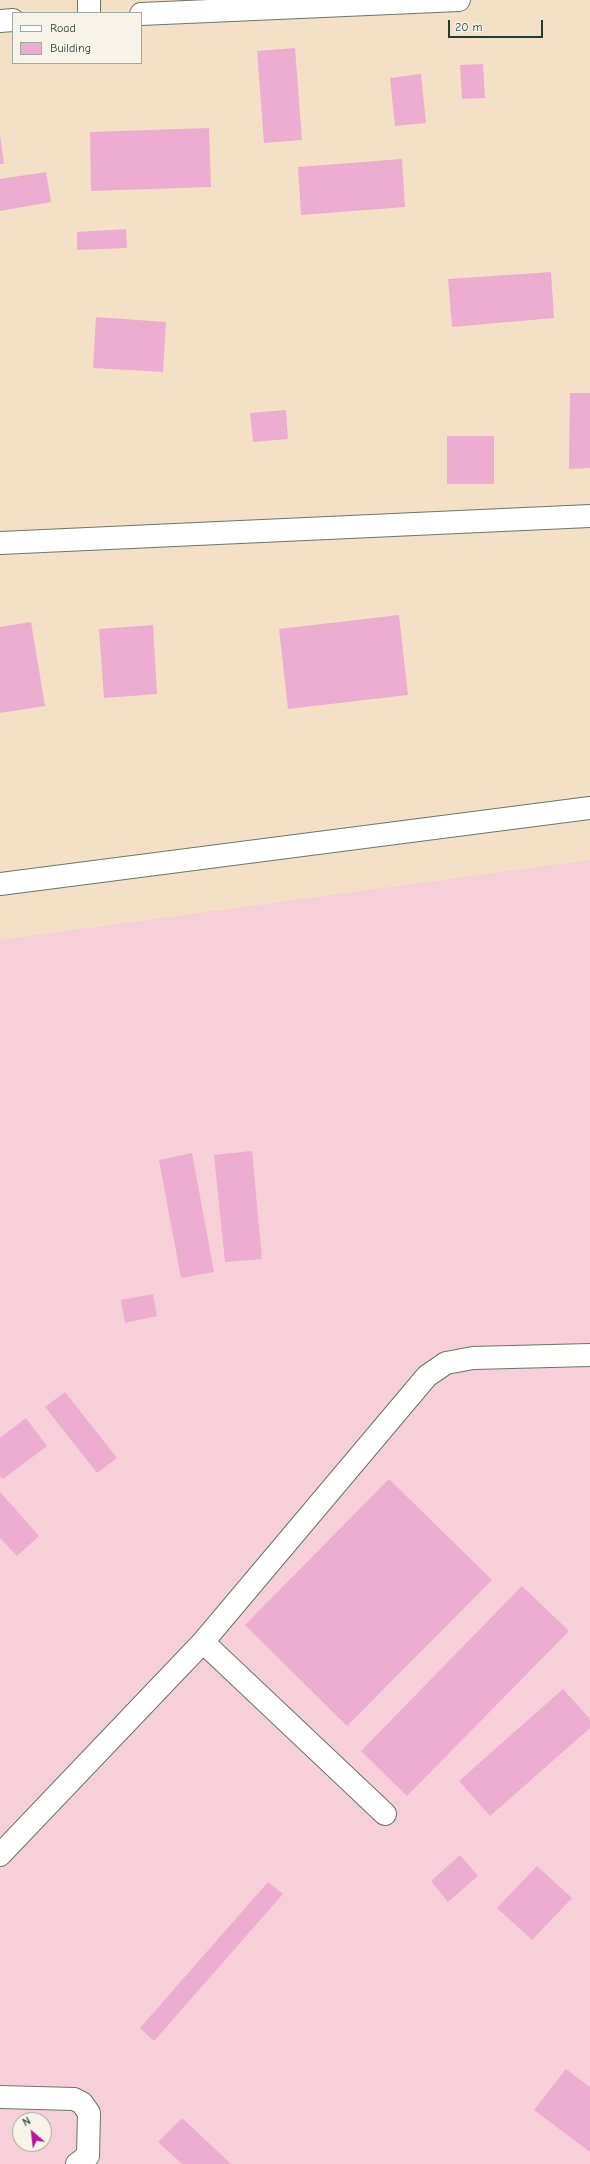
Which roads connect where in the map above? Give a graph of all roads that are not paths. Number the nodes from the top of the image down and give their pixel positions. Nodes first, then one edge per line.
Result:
1 (89, 0) edge
2 (459, 0) edge
3 (89, 12) edge
4 (142, 14) edge
5 (12, 20) edge
6 (0, 21) edge
7 (590, 516) edge
8 (0, 543) edge
9 (590, 808) edge
10 (0, 884) edge
11 (590, 1355) edge
12 (203, 1642) junction
13 (385, 1814) dead end
14 (0, 1855) edge
15 (0, 2097) edge
16 (77, 2164) edge

1 - 3 street
2 - 4 street
5 - 6 street
7 - 8 street
9 - 10 street
11 - 12 street
12 - 13 street
12 - 14 street
15 - 16 street

